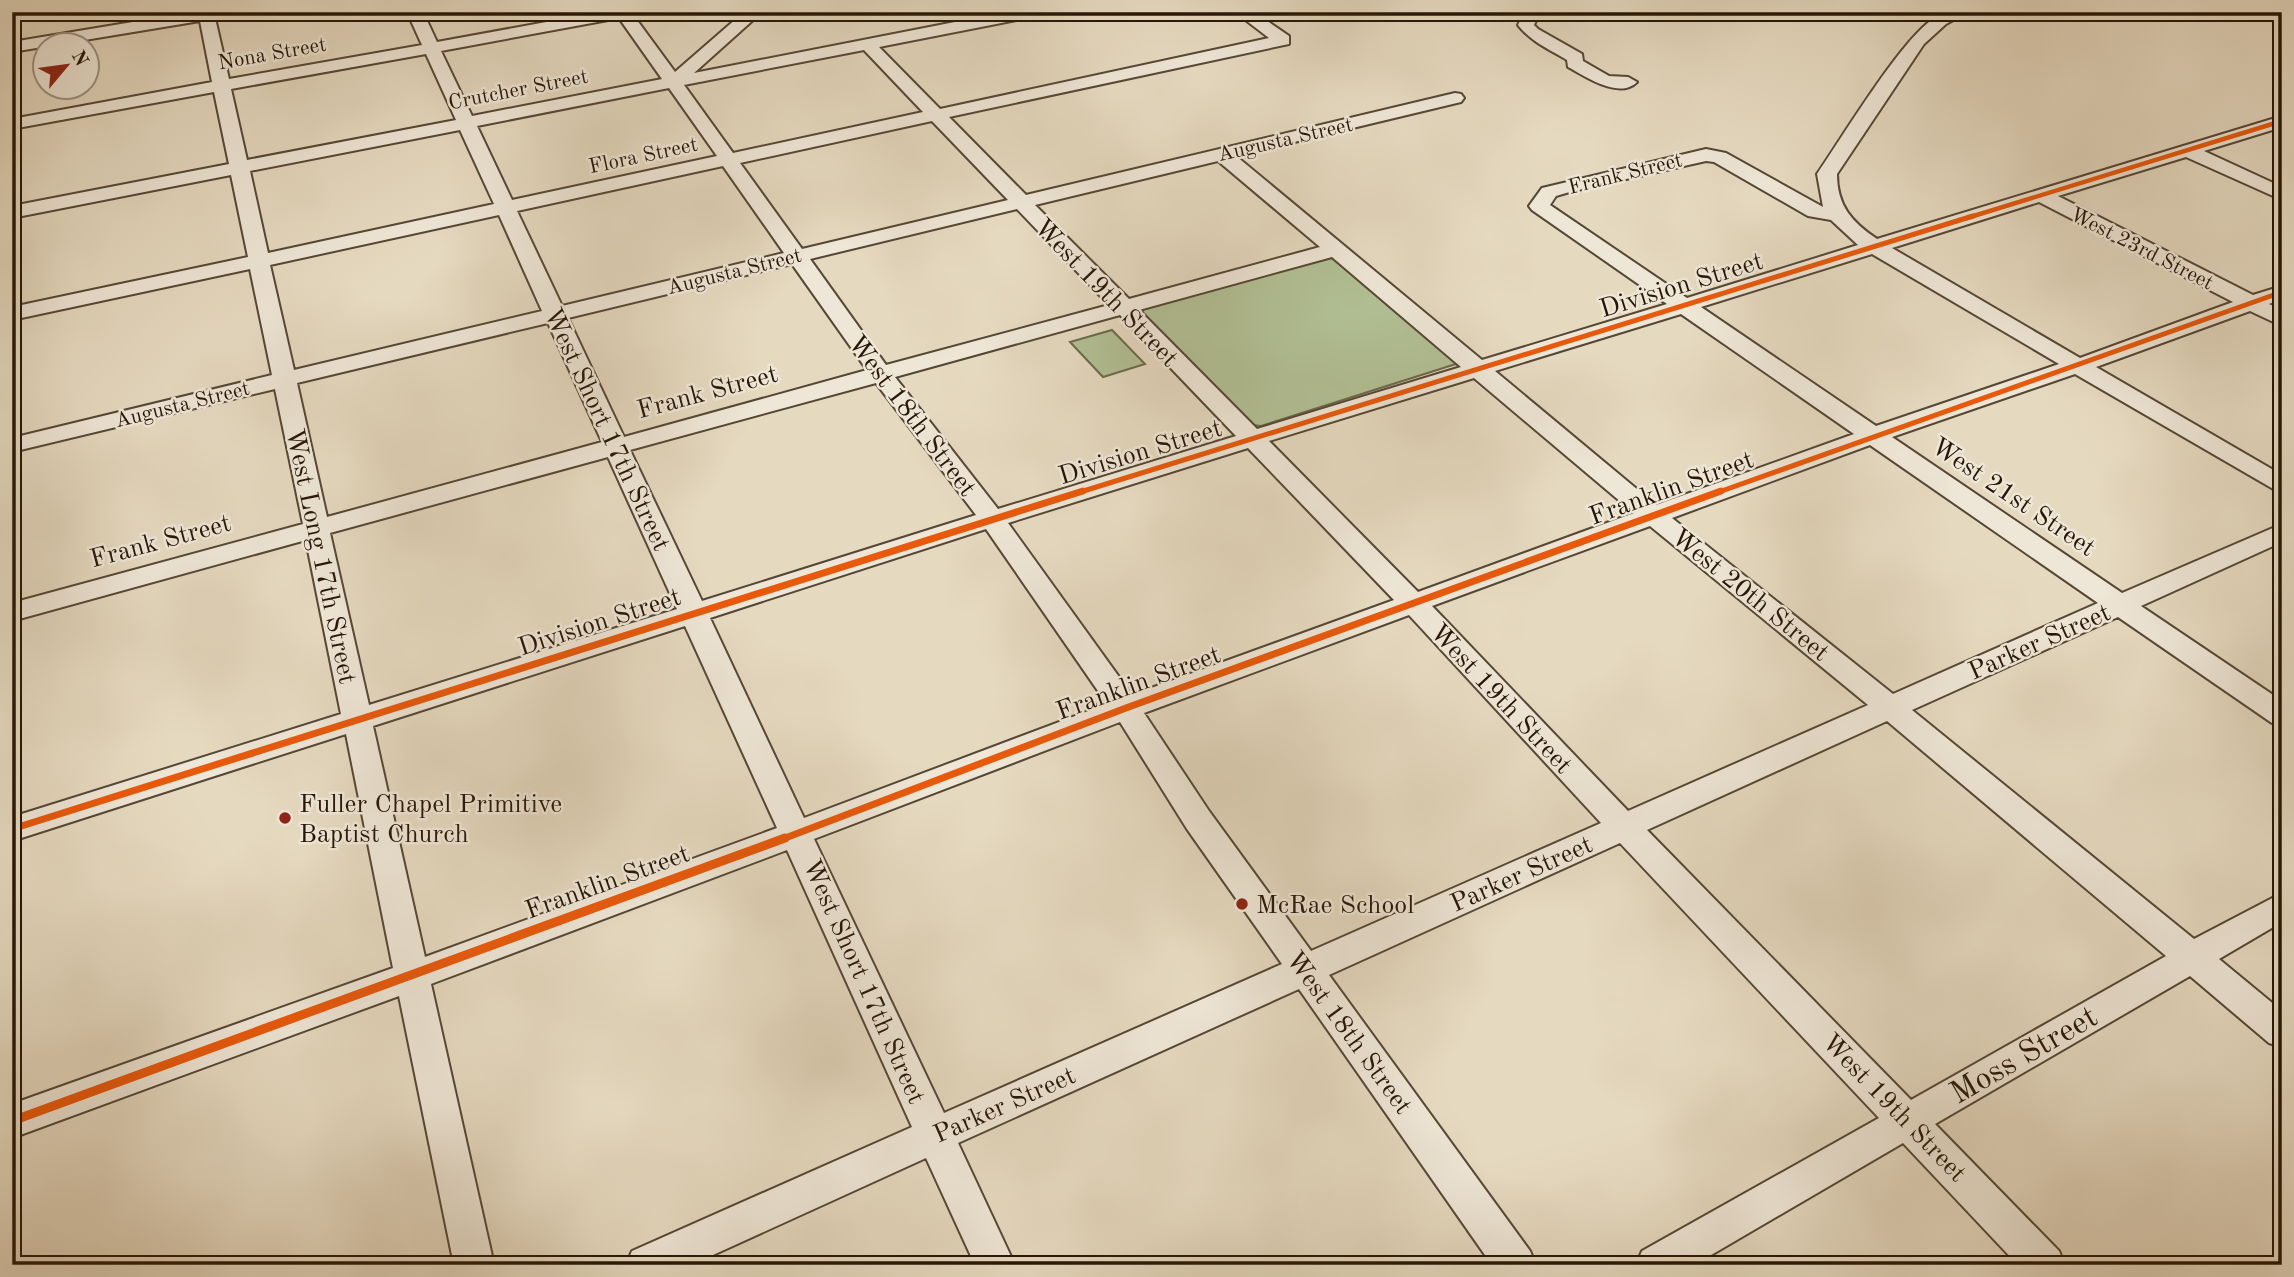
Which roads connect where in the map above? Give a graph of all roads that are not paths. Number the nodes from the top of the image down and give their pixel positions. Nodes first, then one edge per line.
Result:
1 (415, 12) edge
2 (754, 12) edge
3 (1032, 12) edge
4 (1243, 12) edge
5 (1532, 12) edge
6 (1960, 12) edge
7 (212, 13) edge
8 (623, 13) edge
9 (867, 45) junction
10 (12, 47) edge
11 (432, 48) junction
12 (1628, 82) dead end
13 (673, 83) junction
14 (222, 86) junction
15 (1455, 98) dead end
16 (936, 115) junction
17 (2282, 121) edge
18 (468, 122) junction
19 (12, 124) edge
20 (2186, 150) junction
21 (1222, 154) junction
22 (728, 160) junction
23 (239, 168) junction
24 (2282, 194) edge
25 (2040, 195) junction
26 (1019, 202) junction
27 (1539, 206) joint
28 (506, 208) junction
29 (12, 212) edge
30 (1835, 215) junction
31 (1875, 247) junction
32 (1336, 249) junction
33 (797, 256) junction
34 (259, 261) junction
35 (2282, 292) edge
36 (2251, 304) junction
37 (1683, 305) junction
38 (1123, 308) junction
39 (12, 314) edge
40 (555, 314) junction
41 (2282, 319) edge
42 (2076, 365) junction
43 (1480, 368) junction
44 (881, 374) junction
45 (284, 380) junction
46 (1872, 436) junction
47 (1250, 439) junction
48 (12, 445) edge
49 (616, 446) junction
50 (2282, 486) edge
51 (1653, 516) junction
52 (992, 519) junction
53 (316, 528) junction
54 (2282, 532) edge
55 (1414, 604) junction
56 (2120, 605) junction
57 (12, 612) edge
58 (693, 613) junction
59 (1890, 707) junction
60 (1126, 708) junction
61 (2282, 716) edge
62 (357, 720) junction
63 (1624, 827) junction
64 (12, 829) edge
65 (797, 832) junction
66 (2282, 906) edge
67 (2192, 957) junction
68 (1305, 969) junction
69 (414, 975) junction
70 (2282, 1032) edge
71 (1908, 1120) junction
72 (12, 1121) edge
73 (935, 1135) junction
74 (474, 1265) edge
75 (646, 1265) edge
76 (995, 1265) edge
77 (1516, 1265) edge
78 (1656, 1265) edge
79 (2045, 1265) edge

1 - 11 street, West Short 17th Street
2 - 13 street
3 - 9 street, Crutcher Street
4 - 16 street, Flora Street
5 - 12 street
6 - 30 street
7 - 10 street
7 - 14 street, West Long 17th Street
8 - 11 street, Nona Street
8 - 13 street, West 18th Street
9 - 13 street, Crutcher Street
9 - 16 street, West 19th Street
11 - 14 street, Nona Street
11 - 18 street, West Short 17th Street
13 - 18 street, Crutcher Street
13 - 22 street, West 18th Street
14 - 19 street, Nona Street
14 - 23 street, West Long 17th Street
15 - 21 street, Augusta Street
16 - 22 street, Flora Street
16 - 26 street, West 19th Street
17 - 20 street, Division Street
18 - 23 street, Crutcher Street
18 - 28 street, West Short 17th Street
20 - 24 street
20 - 25 street, Division Street
21 - 26 street, Augusta Street
21 - 32 street, West 20th Street
22 - 28 street, Flora Street
22 - 33 street, West 18th Street
23 - 29 street, Crutcher Street
23 - 34 street, West Long 17th Street
25 - 31 street, Division Street
25 - 36 street, West 23rd Street
26 - 33 street, Augusta Street
26 - 38 street, West 19th Street
27 - 30 street, Frank Street
27 - 37 street, West 21st Street
28 - 34 street, Flora Street
28 - 40 street, West Short 17th Street
30 - 31 street
31 - 37 street, Division Street
31 - 42 street
32 - 38 street, Frank Street
32 - 43 street, West 20th Street
33 - 40 street, Augusta Street
33 - 44 street, West 18th Street
34 - 39 street, Flora Street
34 - 45 street, West Long 17th Street
35 - 36 street, Franklin Street
36 - 41 street, West 23rd Street
36 - 42 street, Franklin Street
37 - 43 street, Division Street
37 - 46 street, West 21st Street
38 - 44 street, Frank Street
38 - 47 street, West 19th Street
40 - 45 street, Augusta Street
40 - 49 street, West Short 17th Street
42 - 46 street, Franklin Street
42 - 50 street
43 - 47 street, Division Street
43 - 51 street, West 20th Street
44 - 49 street, Frank Street
44 - 52 street, West 18th Street
45 - 48 street, Augusta Street
45 - 53 street, West Long 17th Street
46 - 51 street, Franklin Street
46 - 56 street, West 21st Street
47 - 52 street, Division Street
47 - 55 street, West 19th Street
49 - 53 street, Frank Street
49 - 58 street, West Short 17th Street
51 - 55 street, Franklin Street
51 - 59 street, West 20th Street
52 - 58 street, Division Street
52 - 60 street, West 18th Street
53 - 57 street, Frank Street
53 - 62 street, West Long 17th Street
54 - 56 street, Parker Street
55 - 60 street, Franklin Street
55 - 63 street, West 19th Street
56 - 59 street, Parker Street
56 - 61 street, West 21st Street
58 - 62 street, Division Street
58 - 65 street, West Short 17th Street
59 - 63 street, Parker Street
59 - 67 street, West 20th Street
60 - 65 street, Franklin Street
60 - 68 street, West 18th Street
62 - 64 street, Division Street
62 - 69 street, West Long 17th Street
63 - 68 street, Parker Street
63 - 71 street, West 19th Street
65 - 69 street, Franklin Street
65 - 73 street, West Short 17th Street
66 - 67 street, Moss Street
67 - 70 street, West 20th Street
67 - 71 street, Moss Street
68 - 73 street, Parker Street
68 - 77 street, West 18th Street
69 - 72 street, Franklin Street
69 - 74 street, West Long 17th Street
71 - 78 street, Moss Street
71 - 79 street, West 19th Street
73 - 75 street, Parker Street
73 - 76 street, West Short 17th Street

